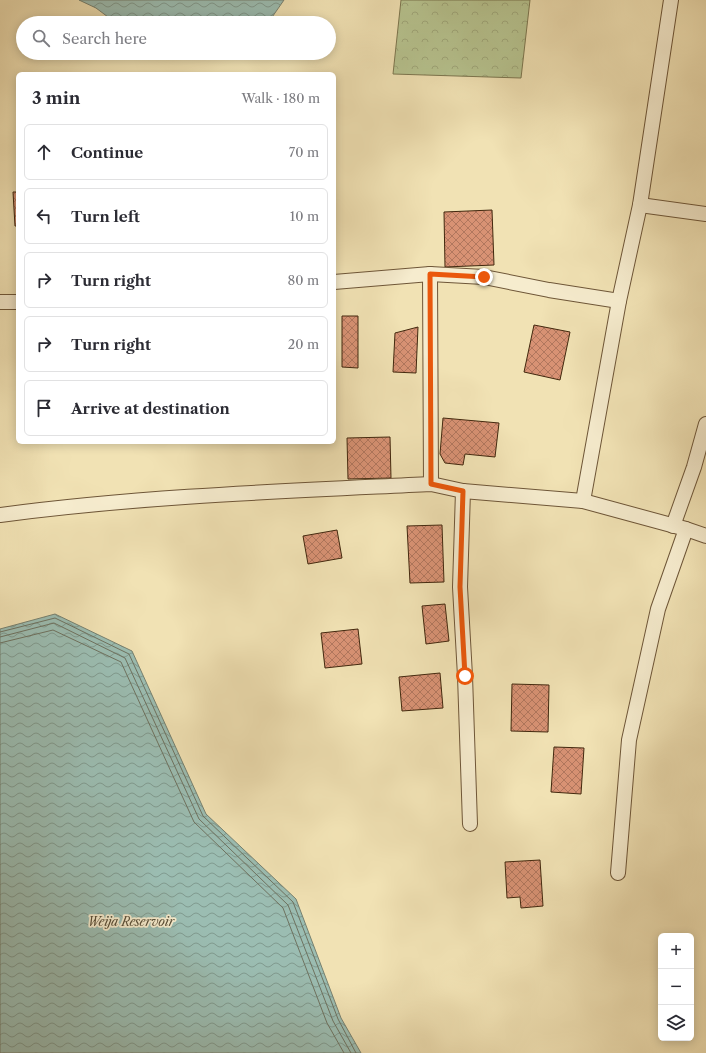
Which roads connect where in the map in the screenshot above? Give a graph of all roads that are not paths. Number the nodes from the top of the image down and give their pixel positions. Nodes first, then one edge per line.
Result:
1 (671, 0) edge
2 (640, 205) junction
3 (706, 214) edge
4 (430, 274) junction
5 (336, 282) edge
6 (619, 301) junction
7 (0, 302) edge
8 (16, 302) edge
9 (706, 424) edge
10 (431, 484) junction
11 (463, 491) junction
12 (583, 501) junction
13 (0, 515) edge
14 (680, 528) junction
15 (706, 536) edge
16 (470, 824) dead end
17 (618, 873) dead end

1 - 2 street
2 - 3 street
2 - 6 street
4 - 5 street
4 - 6 street
4 - 10 street
6 - 12 street
7 - 8 street
9 - 14 street
10 - 11 street
10 - 13 street
11 - 12 street
11 - 16 street
12 - 14 street
14 - 15 street
14 - 17 street

